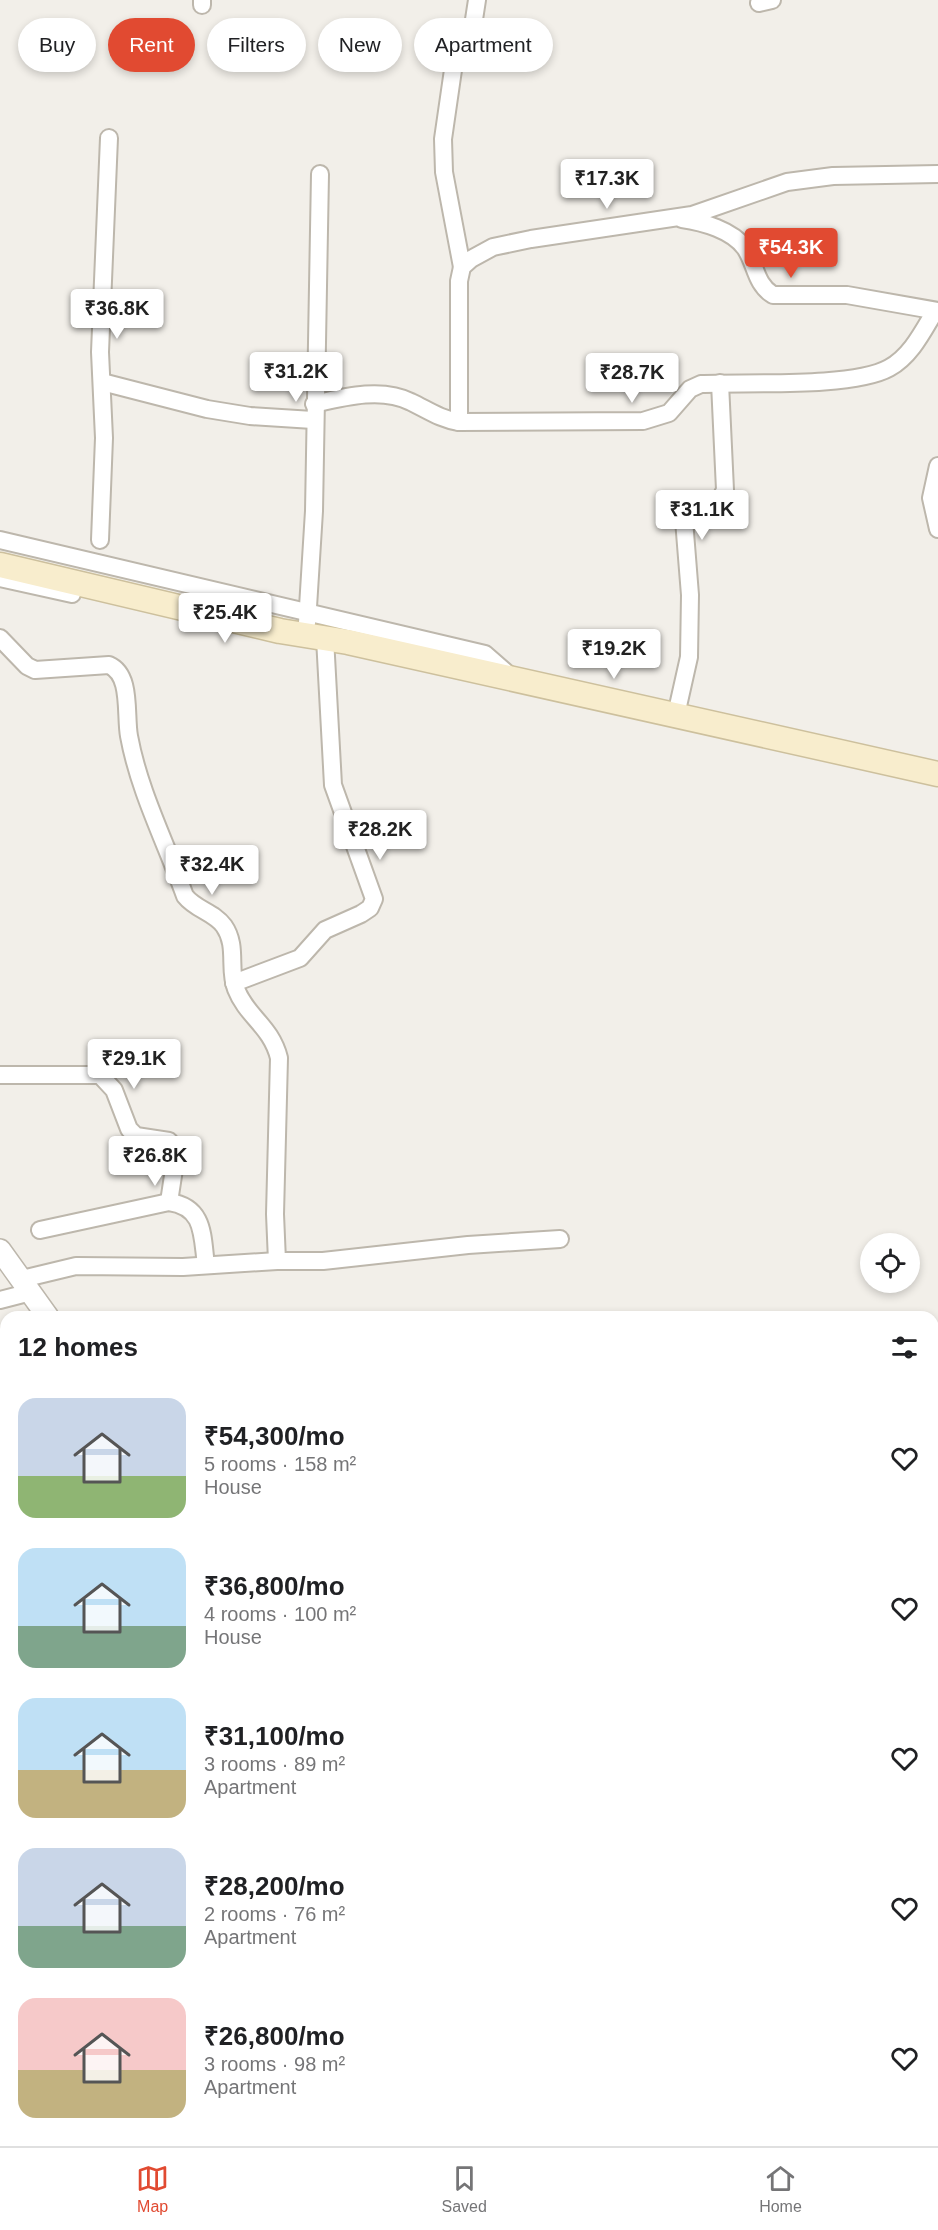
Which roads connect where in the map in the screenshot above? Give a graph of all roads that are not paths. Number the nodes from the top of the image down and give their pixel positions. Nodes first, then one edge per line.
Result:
1 (477, 0) edge
2 (110, 138) dead end
3 (320, 174) dead end
4 (938, 174) edge
5 (673, 218) junction
6 (462, 267) junction
7 (937, 311) edge
8 (102, 382) junction
9 (720, 383) junction
10 (313, 412) junction
11 (459, 422) junction
12 (938, 466) edge
13 (938, 529) edge
14 (0, 540) edge
15 (99, 540) dead end
16 (0, 565) edge
17 (0, 578) edge
18 (316, 634) junction
19 (0, 638) edge
20 (513, 679) junction
21 (676, 715) junction
22 (938, 774) edge
23 (234, 983) junction
24 (0, 1075) edge
25 (169, 1202) junction
26 (40, 1230) dead end
27 (560, 1239) dead end
28 (0, 1250) edge
29 (277, 1261) junction
30 (207, 1265) junction
31 (27, 1285) junction
32 (0, 1300) edge
33 (44, 1311) edge

1 - 6 street
2 - 8 street
3 - 10 street
4 - 5 street
5 - 6 street
5 - 7 street
6 - 11 street
7 - 9 street
8 - 10 street
8 - 15 street
9 - 11 street
9 - 21 street
10 - 11 street
10 - 18 street
12 - 13 street
14 - 18 street
16 - 18 main road
17 - 18 street
18 - 20 main road
18 - 20 street
18 - 23 street
19 - 23 street
20 - 21 main road
21 - 22 main road
23 - 29 street
24 - 25 street
25 - 26 street
25 - 30 street
27 - 29 street
28 - 31 street
29 - 30 street
30 - 31 street
31 - 32 street
31 - 33 street

